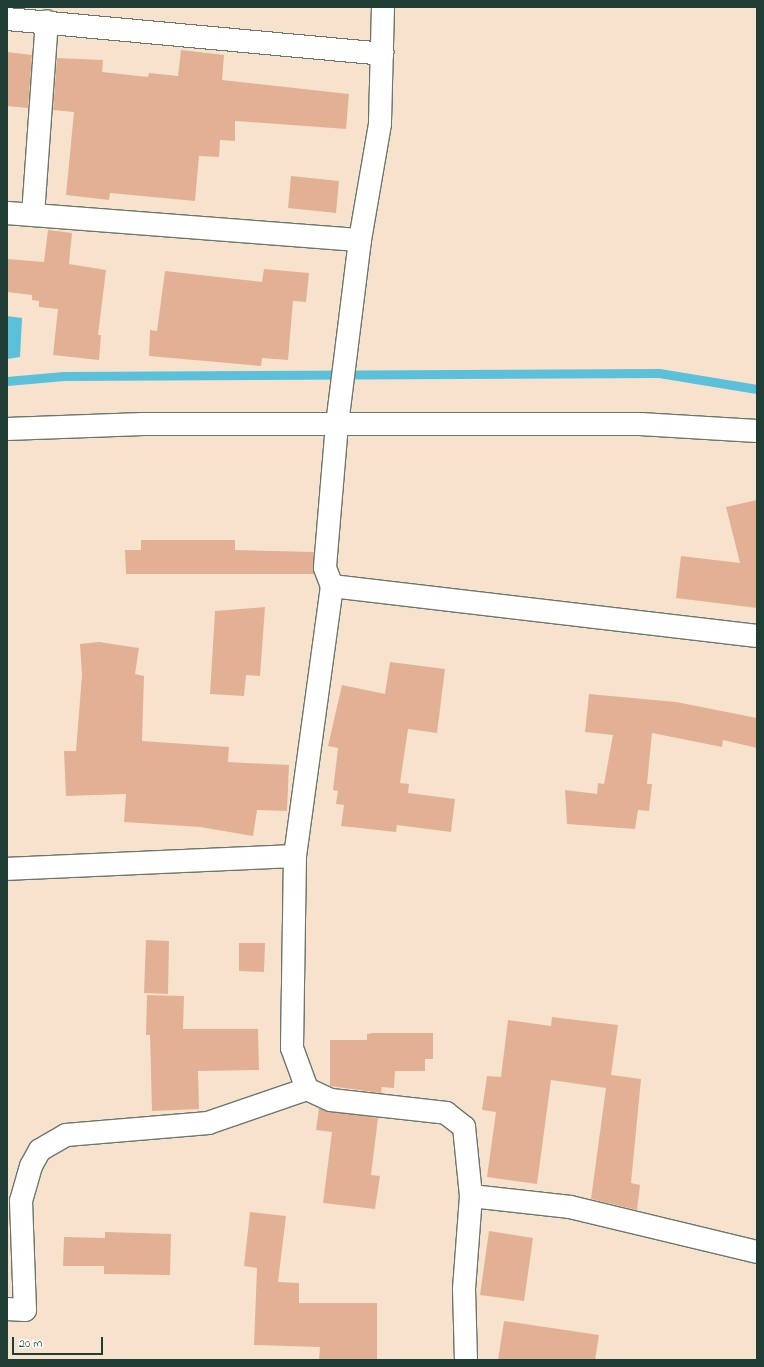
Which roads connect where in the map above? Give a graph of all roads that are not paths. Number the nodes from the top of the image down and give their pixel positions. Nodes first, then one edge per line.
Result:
1 (383, 7) edge
2 (7, 19) edge
3 (47, 22) junction
4 (382, 54) junction
5 (7, 213) edge
6 (33, 215) junction
7 (360, 240) junction
8 (337, 424) junction
9 (7, 429) edge
10 (757, 432) edge
11 (332, 586) junction
12 (757, 636) edge
13 (295, 856) junction
14 (7, 869) edge
15 (307, 1088) junction
16 (471, 1196) junction
17 (757, 1252) edge
18 (7, 1309) edge
19 (466, 1360) edge

1 - 4 street
2 - 3 street
3 - 4 street
3 - 6 street
4 - 7 street
5 - 6 street
6 - 7 street
7 - 8 street
8 - 9 street
8 - 10 street
8 - 11 street
11 - 12 street
11 - 13 street
13 - 14 street
13 - 15 street
15 - 16 street
15 - 18 street
16 - 17 street
16 - 19 street

